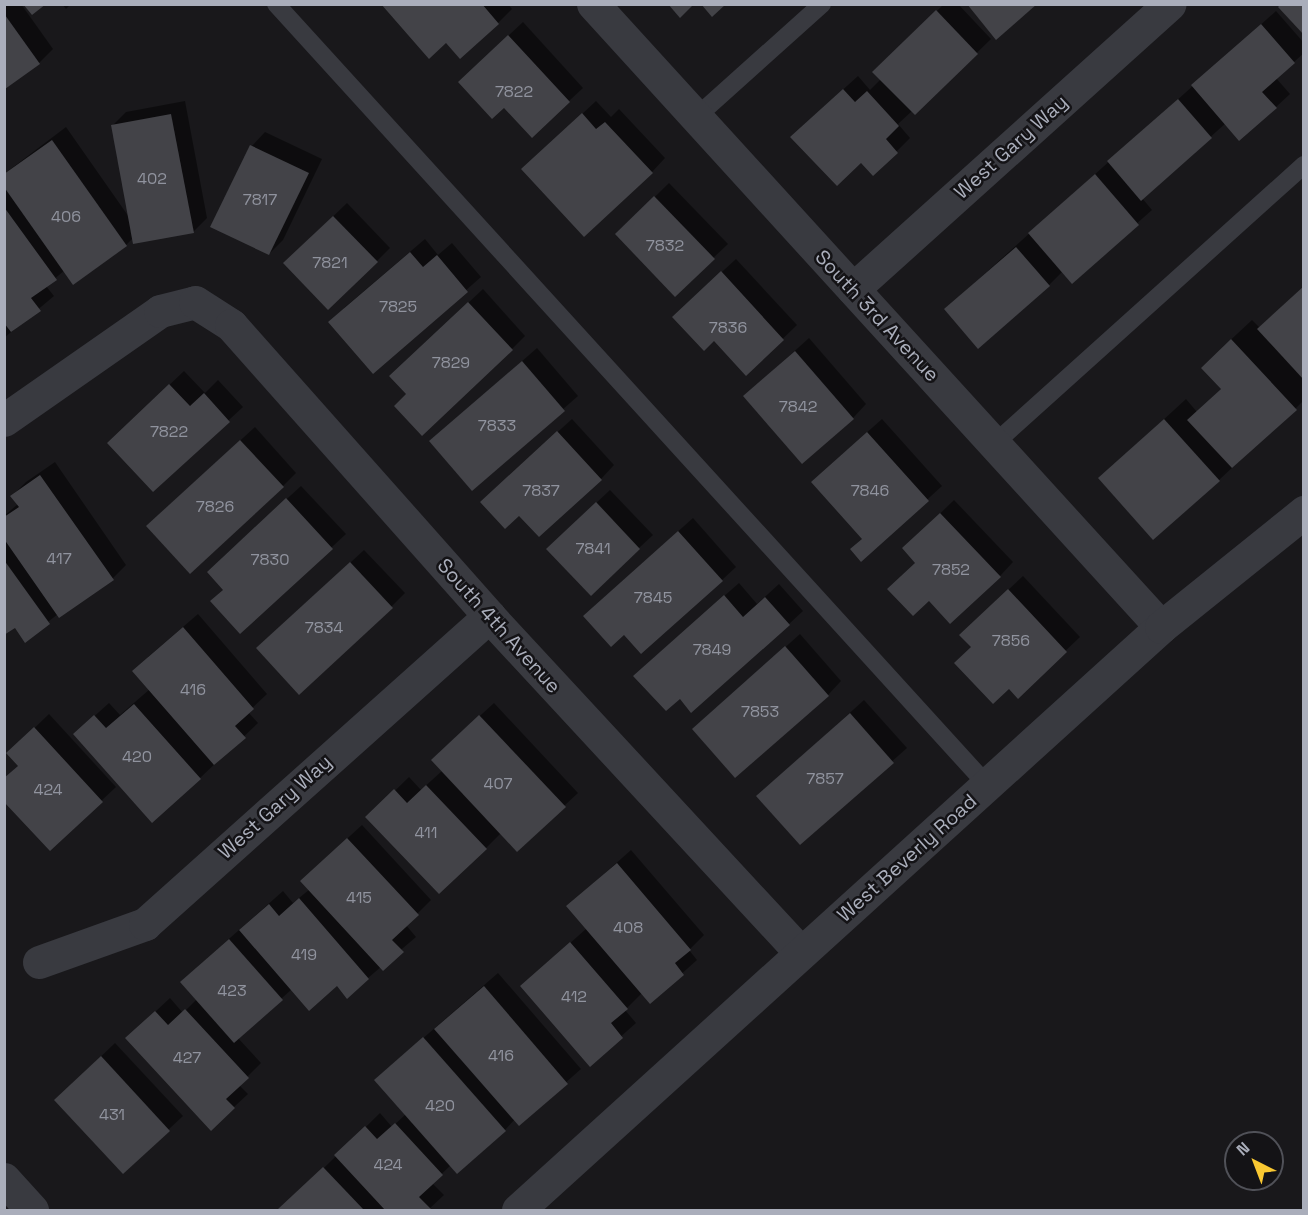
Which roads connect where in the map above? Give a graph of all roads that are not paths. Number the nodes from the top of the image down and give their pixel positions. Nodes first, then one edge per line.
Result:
1 (276, 4) edge
2 (593, 4) edge
3 (822, 4) edge
4 (1169, 4) edge
5 (694, 119) junction
6 (1304, 165) edge
7 (853, 289) junction
8 (4, 420) edge
9 (994, 444) junction
10 (1304, 512) edge
11 (489, 616) junction
12 (1161, 627) junction
13 (988, 786) junction
14 (801, 953) junction
15 (39, 962) dead end
16 (4, 1179) edge
17 (32, 1210) edge
18 (518, 1210) edge

1 - 13 lane
2 - 5 street, South 3rd Avenue
3 - 5 lane
4 - 7 street, West Gary Way
5 - 7 street, South 3rd Avenue
6 - 9 lane
7 - 9 street, South 3rd Avenue
8 - 11 street, South 4th Avenue
9 - 12 street, South 3rd Avenue
10 - 12 street, West Beverly Road
11 - 14 street, South 4th Avenue
11 - 15 street, West Gary Way
12 - 13 street, West Beverly Road
13 - 14 street, West Beverly Road
14 - 18 street, West Beverly Road
16 - 17 street

